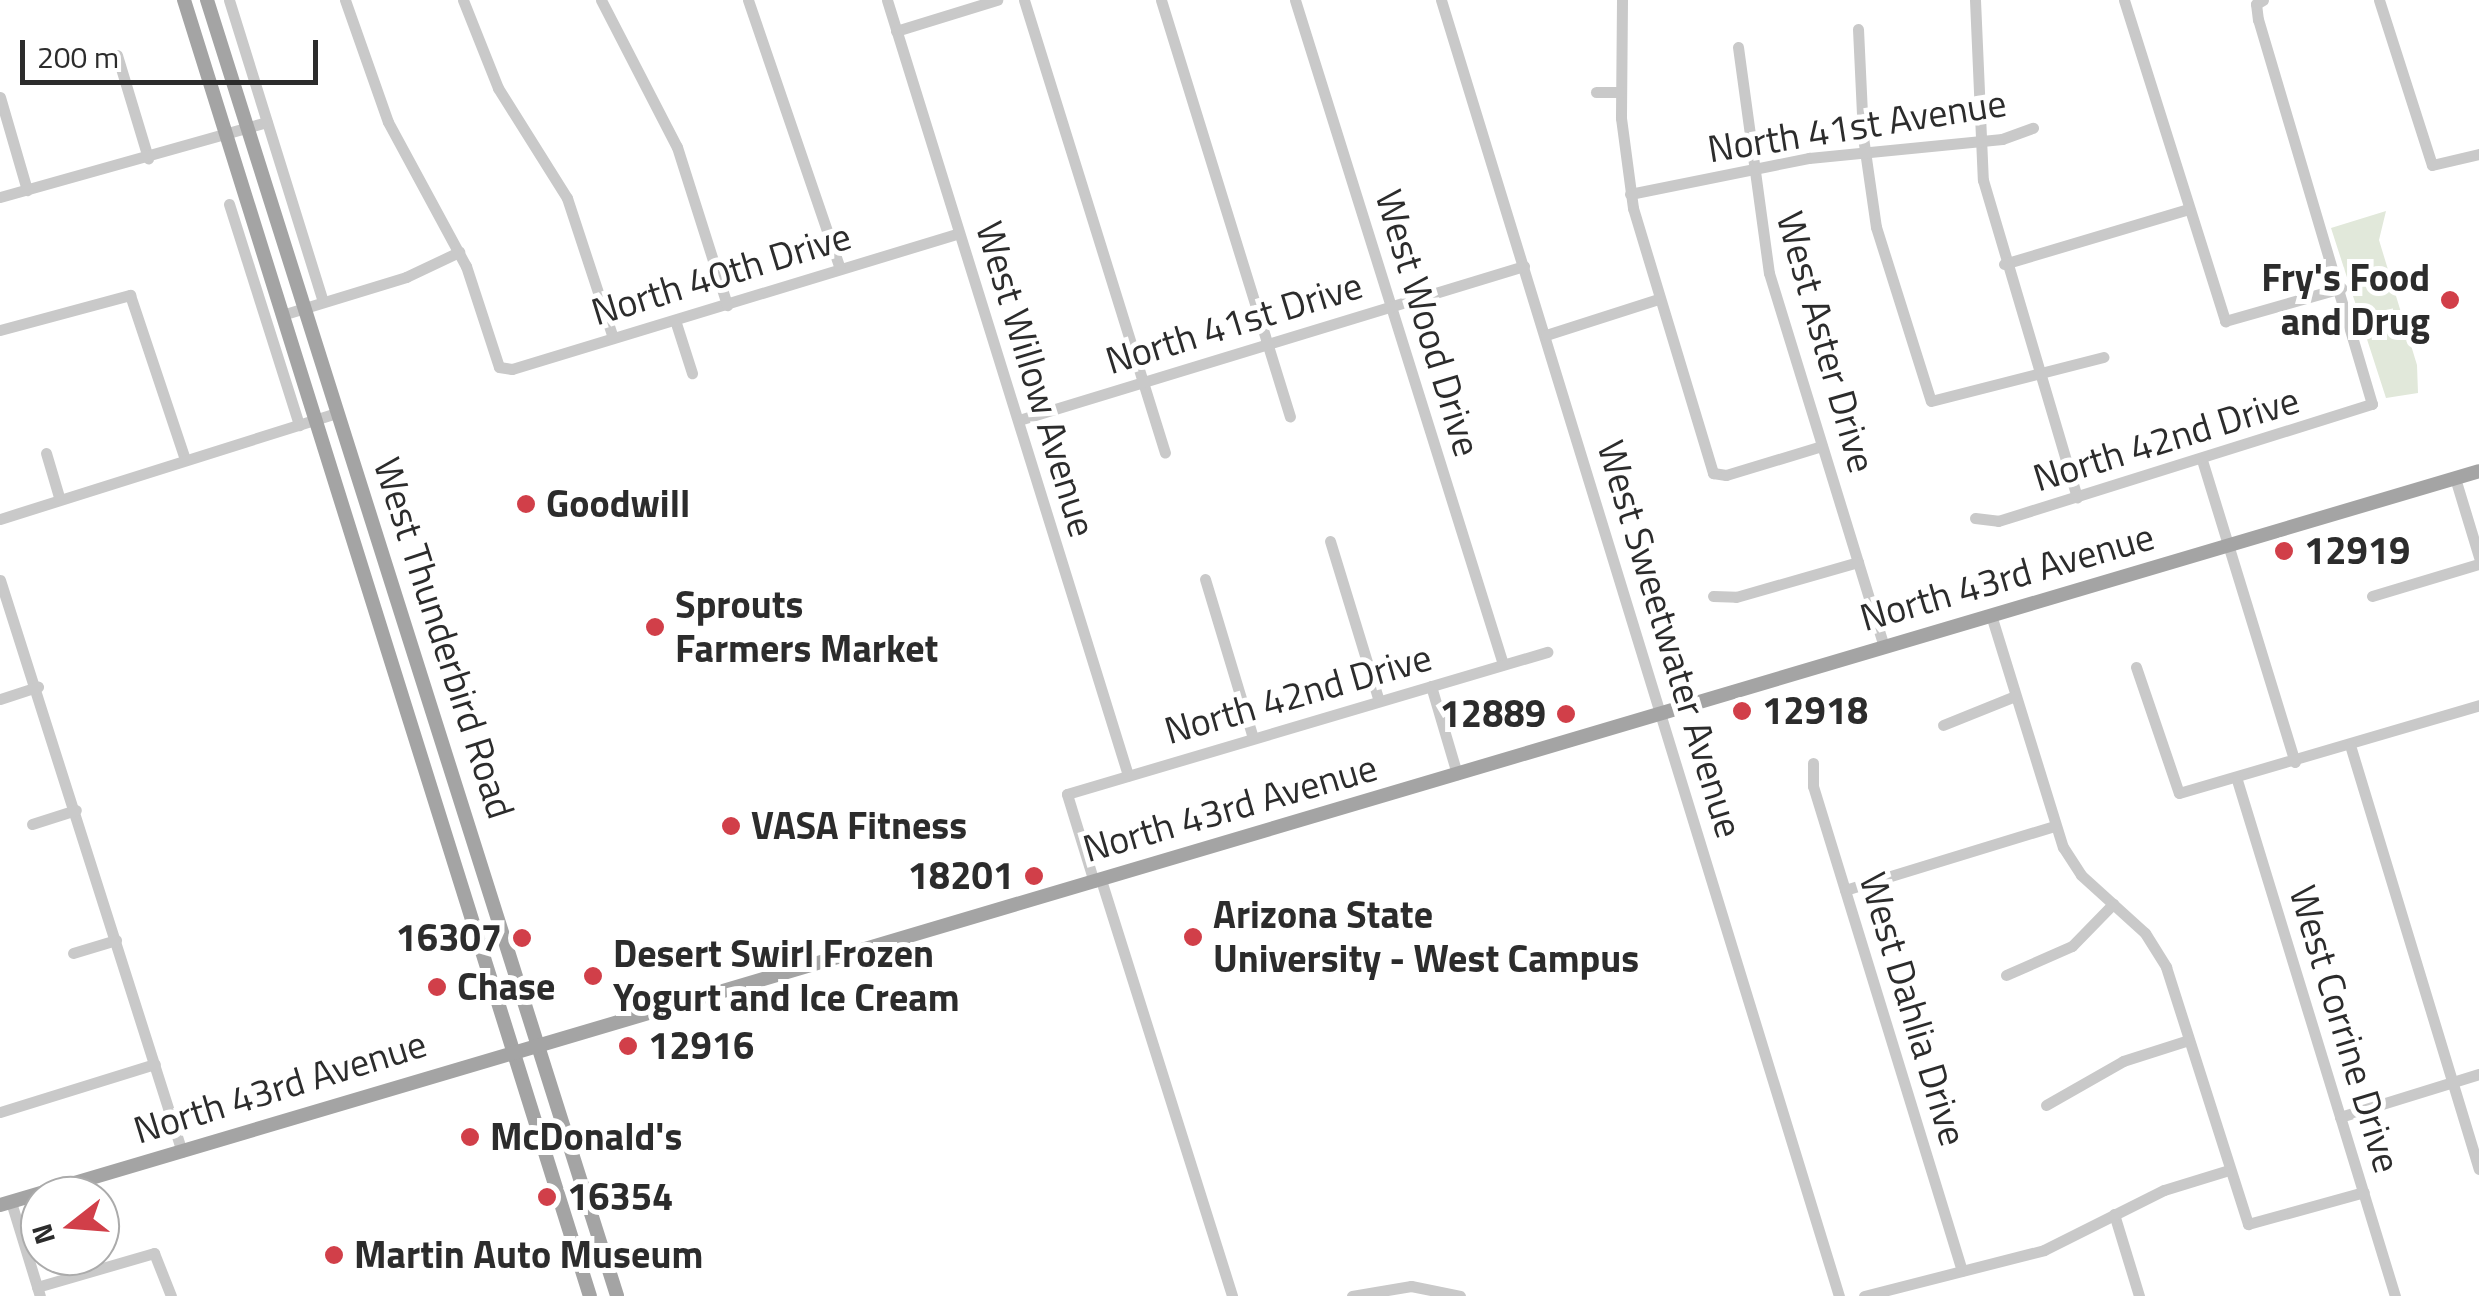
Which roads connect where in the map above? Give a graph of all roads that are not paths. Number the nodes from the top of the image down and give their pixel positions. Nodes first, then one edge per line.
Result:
1 (184, 0) edge
2 (207, 0) edge
3 (229, 0) edge
4 (344, 0) edge
5 (463, 0) edge
6 (601, 0) edge
7 (748, 0) edge
8 (886, 0) edge
9 (998, 0) edge
10 (1024, 0) edge
11 (1161, 0) edge
12 (1296, 0) edge
13 (1441, 0) edge
14 (1622, 0) edge
15 (1975, 0) edge
16 (2124, 0) edge
17 (2379, 0) edge
18 (2260, 2) edge
19 (1858, 28) dead end
20 (896, 31) junction
21 (1738, 47) dead end
22 (117, 55) dead end
23 (1596, 92) dead end
24 (1620, 92) junction
25 (0, 97) edge
26 (267, 122) junction
27 (247, 128) junction
28 (2033, 128) dead end
29 (226, 134) junction
30 (1977, 140) junction
31 (1864, 149) junction
32 (2479, 154) edge
33 (148, 158) junction
34 (1750, 170) junction
35 (27, 190) junction
36 (1630, 194) junction
37 (0, 197) edge
38 (230, 204) dead end
39 (2189, 209) junction
40 (250, 211) junction
41 (237, 228) junction
42 (960, 233) junction
43 (459, 252) junction
44 (2004, 264) junction
45 (1524, 266) junction
46 (840, 270) junction
47 (2341, 288) junction
48 (1658, 299) junction
49 (323, 302) junction
50 (727, 304) junction
51 (1392, 306) junction
52 (304, 308) junction
53 (282, 315) junction
54 (675, 320) junction
55 (0, 330) edge
56 (1546, 335) junction
57 (613, 338) junction
58 (1268, 344) junction
59 (2103, 357) dead end
60 (692, 372) dead end
61 (2038, 372) junction
62 (1143, 381) junction
63 (336, 413) junction
64 (1290, 416) dead end
65 (315, 420) junction
66 (1019, 420) junction
67 (299, 424) junction
68 (1822, 446) junction
69 (46, 453) dead end
70 (1166, 453) dead end
71 (185, 459) junction
72 (2202, 460) junction
73 (2479, 471) edge
74 (2455, 478) junction
75 (59, 497) junction
76 (2077, 497) junction
77 (1975, 518) dead end
78 (0, 519) edge
79 (1330, 541) dead end
80 (2230, 546) junction
81 (2479, 560) edge
82 (1858, 562) junction
83 (1205, 579) dead end
84 (0, 580) edge
85 (1713, 596) dead end
86 (2372, 596) dead end
87 (1991, 615) junction
88 (1884, 647) junction
89 (1546, 652) dead end
90 (1503, 664) junction
91 (2136, 668) dead end
92 (1431, 686) junction
93 (38, 687) junction
94 (2015, 696) junction
95 (0, 699) edge
96 (1378, 702) junction
97 (2479, 706) edge
98 (1662, 714) junction
99 (1944, 725) dead end
100 (1253, 738) junction
101 (2350, 746) junction
102 (2296, 762) junction
103 (1813, 763) dead end
104 (1457, 774) junction
105 (1128, 776) junction
106 (2237, 780) junction
107 (76, 810) junction
108 (32, 824) dead end
109 (2054, 826) junction
110 (1098, 881) junction
111 (1844, 890) junction
112 (2113, 904) junction
113 (116, 940) junction
114 (73, 954) dead end
115 (2006, 975) dead end
116 (2190, 1040) junction
117 (540, 1042) junction
118 (514, 1049) junction
119 (156, 1064) junction
120 (2479, 1074) edge
121 (2453, 1082) junction
122 (2046, 1105) dead end
123 (0, 1112) edge
124 (2340, 1117) junction
125 (182, 1152) junction
126 (2479, 1168) edge
127 (2230, 1170) junction
128 (2364, 1192) junction
129 (6, 1204) edge
130 (2114, 1214) junction
131 (1962, 1271) junction
132 (39, 1292) edge
133 (171, 1296) edge
134 (590, 1296) edge
135 (617, 1296) edge
136 (1232, 1296) edge
137 (1352, 1296) edge
138 (1460, 1296) edge
139 (1838, 1296) edge
140 (1864, 1296) edge
141 (2140, 1296) edge
142 (2396, 1296) edge

1 - 29 main road, West Thunderbird Road
2 - 27 main road, West Thunderbird Road
3 - 26 street
4 - 43 street
5 - 57 street
6 - 50 street
7 - 46 street
8 - 20 street, West Willow Avenue
9 - 20 street
10 - 62 street
11 - 58 street
12 - 51 street, West Wood Drive
13 - 45 street, West Sweetwater Avenue
14 - 24 street
15 - 30 street
16 - 39 street
17 - 32 street
18 - 47 street
19 - 31 street
20 - 42 street, West Willow Avenue
21 - 34 street, West Aster Drive
22 - 33 street
23 - 24 street
24 - 36 street
25 - 35 street
26 - 27 street
26 - 49 street
27 - 29 street
27 - 52 main road, West Thunderbird Road
28 - 30 street, North 41st Avenue
29 - 33 street
29 - 40 main road, West Thunderbird Road
30 - 31 street, North 41st Avenue
30 - 44 street
31 - 34 street, North 41st Avenue
31 - 61 street
33 - 35 street
34 - 36 street, North 41st Avenue
34 - 68 street, West Aster Drive
35 - 37 street
36 - 48 street
38 - 41 street
39 - 44 street
39 - 47 street
40 - 41 street
40 - 53 main road, West Thunderbird Road
41 - 67 street
42 - 46 street, North 40th Drive
42 - 66 street, West Willow Avenue
43 - 49 street
43 - 57 street, North 40th Drive
44 - 61 street
45 - 51 street, North 41st Drive
45 - 56 street, West Sweetwater Avenue
46 - 50 street, North 40th Drive
47 - 72 street, North 42nd Drive
48 - 56 street
48 - 68 street
49 - 52 street
50 - 54 street, North 40th Drive
51 - 58 street, North 41st Drive
51 - 90 street, West Wood Drive
52 - 53 street
52 - 63 main road, West Thunderbird Road
53 - 65 main road, West Thunderbird Road
54 - 57 street, North 40th Drive
54 - 60 street
55 - 71 street
56 - 98 street, West Sweetwater Avenue
58 - 62 street, North 41st Drive
58 - 64 street
59 - 61 street
61 - 76 street
62 - 66 street, North 41st Drive
62 - 70 street
63 - 65 street
63 - 117 main road, West Thunderbird Road
65 - 67 street
65 - 118 main road, West Thunderbird Road
66 - 105 street, West Willow Avenue
67 - 71 street
68 - 82 street, West Aster Drive
69 - 75 street
71 - 75 street
72 - 76 street, North 42nd Drive
72 - 80 street
73 - 74 main road, North 43rd Avenue
74 - 80 main road, North 43rd Avenue
74 - 81 street
75 - 78 street
76 - 77 street, North 42nd Drive
79 - 96 street
80 - 87 main road, North 43rd Avenue
80 - 102 street
81 - 86 street
82 - 85 street
82 - 88 street, West Aster Drive
83 - 100 street
84 - 93 street
87 - 88 main road, North 43rd Avenue
87 - 94 street
88 - 98 main road, North 43rd Avenue
89 - 90 street, North 42nd Drive
90 - 92 street, North 42nd Drive
91 - 106 street
92 - 96 street, North 42nd Drive
92 - 104 street
93 - 95 street
93 - 107 street
94 - 99 street
94 - 109 street
96 - 100 street, North 42nd Drive
97 - 101 street
98 - 104 main road, North 43rd Avenue
98 - 139 street, West Sweetwater Avenue
100 - 105 street, North 42nd Drive
101 - 102 street
101 - 121 street
102 - 106 street
103 - 111 street, West Dahlia Drive
104 - 110 main road, North 43rd Avenue
105 - 110 street, North 42nd Drive
106 - 124 street, West Corrine Drive
107 - 108 street
107 - 113 street
109 - 111 street
109 - 112 street
110 - 117 main road, North 43rd Avenue
110 - 136 street
111 - 131 street, West Dahlia Drive
112 - 115 street
112 - 116 street
113 - 114 street
113 - 119 street
116 - 122 street
116 - 127 street
117 - 118 main road, North 43rd Avenue
117 - 135 main road, West Thunderbird Road
118 - 125 main road, North 43rd Avenue
118 - 134 main road, West Thunderbird Road
119 - 123 street
119 - 125 street
120 - 121 street
121 - 124 street
121 - 126 street
124 - 128 street, West Corrine Drive
125 - 129 main road, North 43rd Avenue
127 - 128 street
127 - 130 street
128 - 142 street, West Corrine Drive
129 - 132 street
130 - 131 street
130 - 141 street
131 - 140 street
132 - 133 street
137 - 138 street

